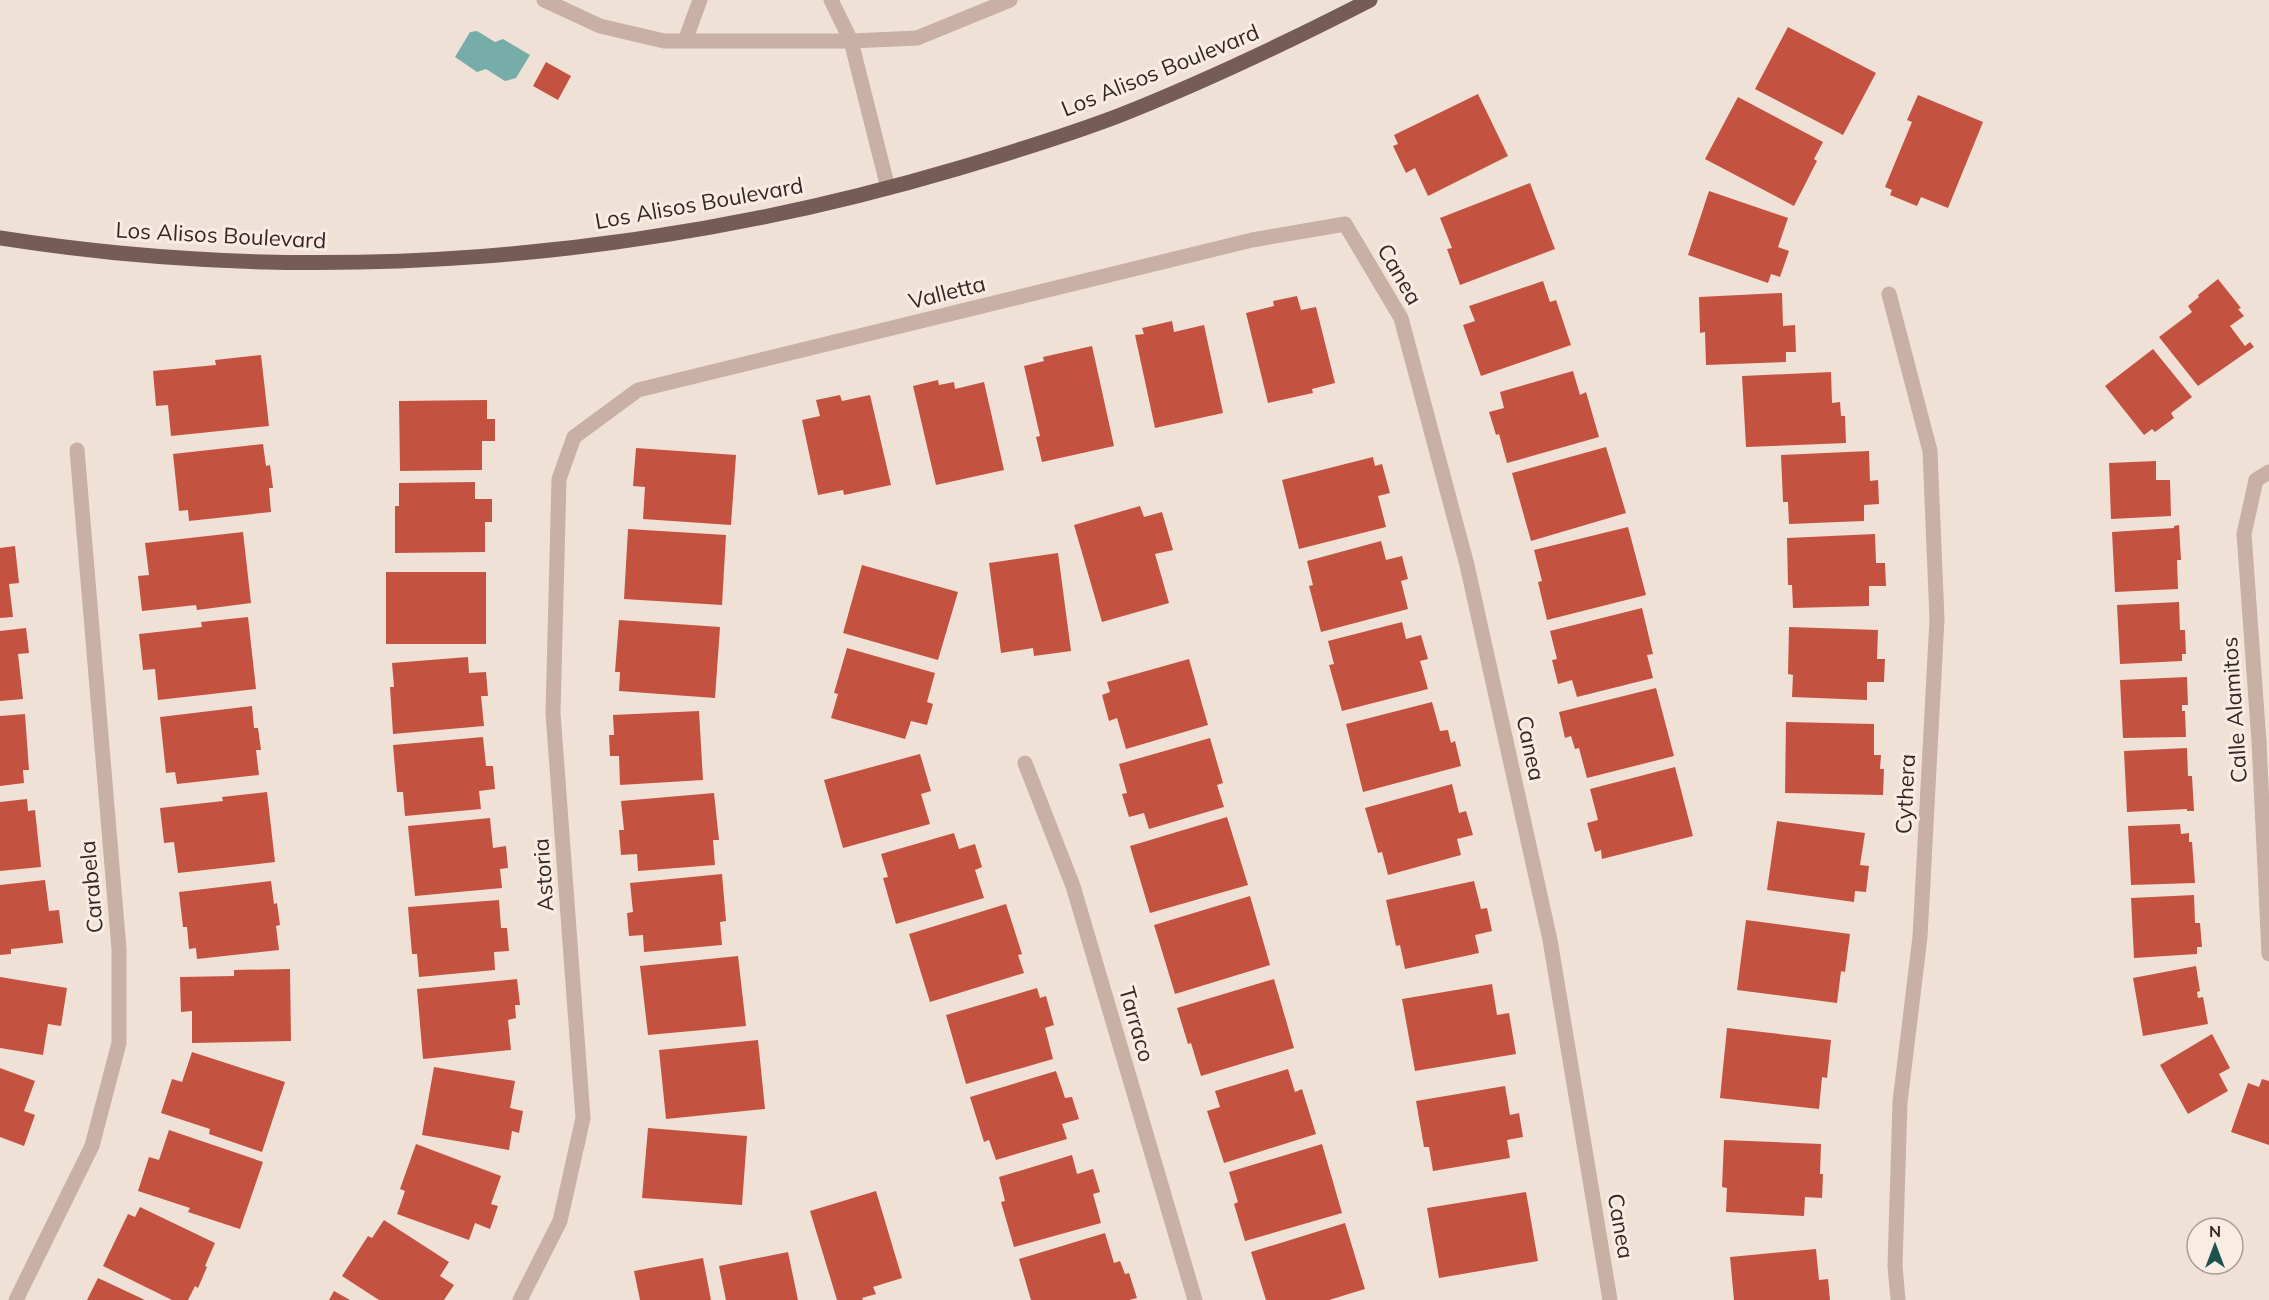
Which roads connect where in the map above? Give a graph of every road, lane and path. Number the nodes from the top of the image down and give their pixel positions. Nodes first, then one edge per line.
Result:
1 (544, 0) edge
2 (700, 0) edge
3 (831, 0) edge
4 (1010, 0) edge
5 (1370, 0) edge
6 (685, 40) junction
7 (851, 40) junction
8 (888, 188) junction
9 (1345, 224) joint
10 (0, 238) edge
11 (1889, 294) dead end
12 (574, 437) joint
13 (77, 450) dead end
14 (2269, 472) edge
15 (2264, 742) edge
16 (1025, 763) dead end
17 (2269, 954) edge
18 (16, 1300) edge
19 (520, 1300) edge
20 (1195, 1300) edge
21 (1610, 1300) edge
22 (1898, 1300) edge

1 - 6 street
2 - 6 street
3 - 7 street
4 - 7 street
5 - 8 main road, Los Alisos Boulevard
6 - 7 street
7 - 8 street
8 - 10 main road, Los Alisos Boulevard
9 - 12 street, Valletta
9 - 21 street, Canea
11 - 22 street, Cythera
12 - 19 street, Astoria
13 - 18 street, Carabela
14 - 15 street, Calle Alamitos
15 - 17 street, Calle Alamitos
16 - 20 street, Tarraco

